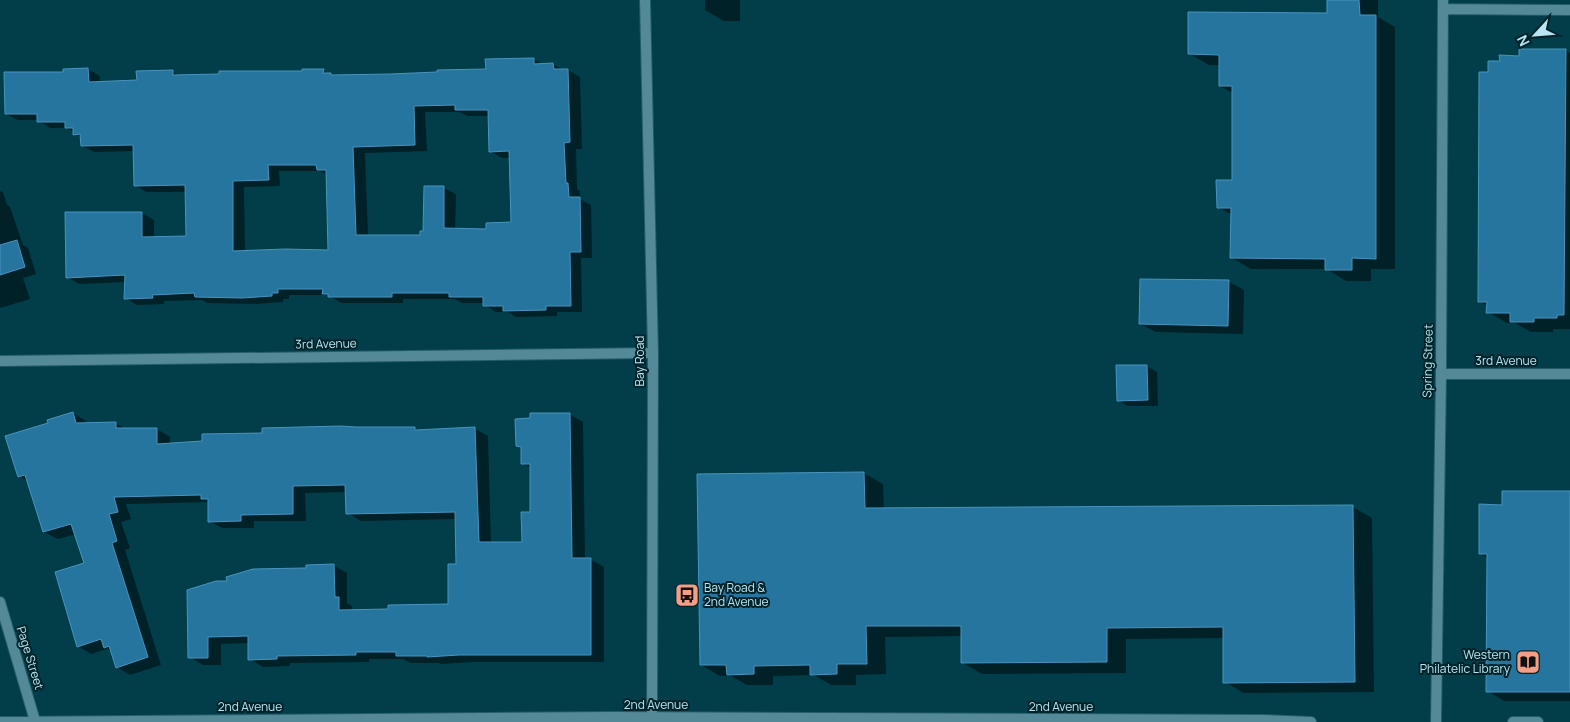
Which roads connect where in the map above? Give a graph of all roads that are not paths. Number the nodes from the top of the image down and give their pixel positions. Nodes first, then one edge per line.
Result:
1 (645, 0) edge
2 (1443, 4) edge
3 (1570, 10) edge
4 (653, 352) junction
5 (0, 361) edge
6 (1441, 374) junction
7 (1570, 374) edge
8 (0, 602) edge
9 (652, 720) edge
10 (35, 721) edge
11 (0, 722) edge
12 (1311, 722) edge
13 (1436, 722) edge
14 (1513, 722) edge
15 (1538, 722) edge

1 - 4 street, Bay Road
2 - 3 street
2 - 6 street, Spring Street
4 - 5 street, 3rd Avenue
4 - 9 street, Bay Road
6 - 7 street, 3rd Avenue
6 - 13 street, Spring Street
8 - 10 street, Page Street
9 - 10 street, 2nd Avenue
9 - 12 street, 2nd Avenue
10 - 11 street, 2nd Avenue
14 - 15 street

